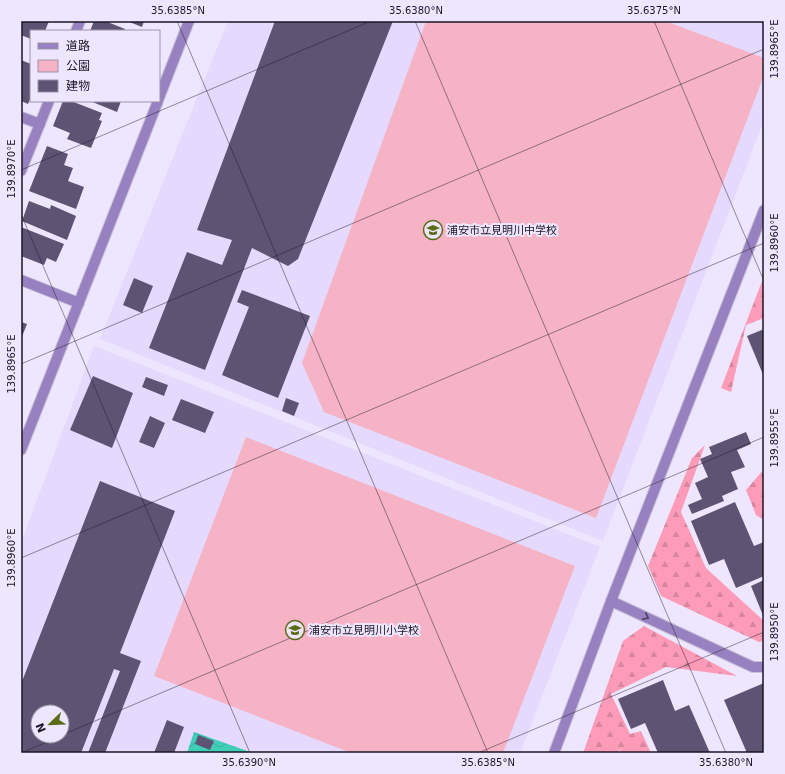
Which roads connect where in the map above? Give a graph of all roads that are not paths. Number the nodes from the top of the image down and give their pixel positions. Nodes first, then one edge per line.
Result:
1 (189, 21) edge
2 (160, 95) edge
3 (49, 102) edge
4 (158, 102) edge
5 (21, 117) edge
6 (40, 124) junction
7 (21, 171) edge
8 (764, 210) edge
9 (21, 280) edge
10 (79, 303) junction
11 (21, 450) edge
12 (611, 601) junction
13 (764, 667) edge
14 (554, 753) edge

1 - 2 street
3 - 6 street
4 - 10 street
5 - 6 street
6 - 7 street
8 - 12 street
9 - 10 street
10 - 11 street
12 -> 13 street
12 - 14 street

